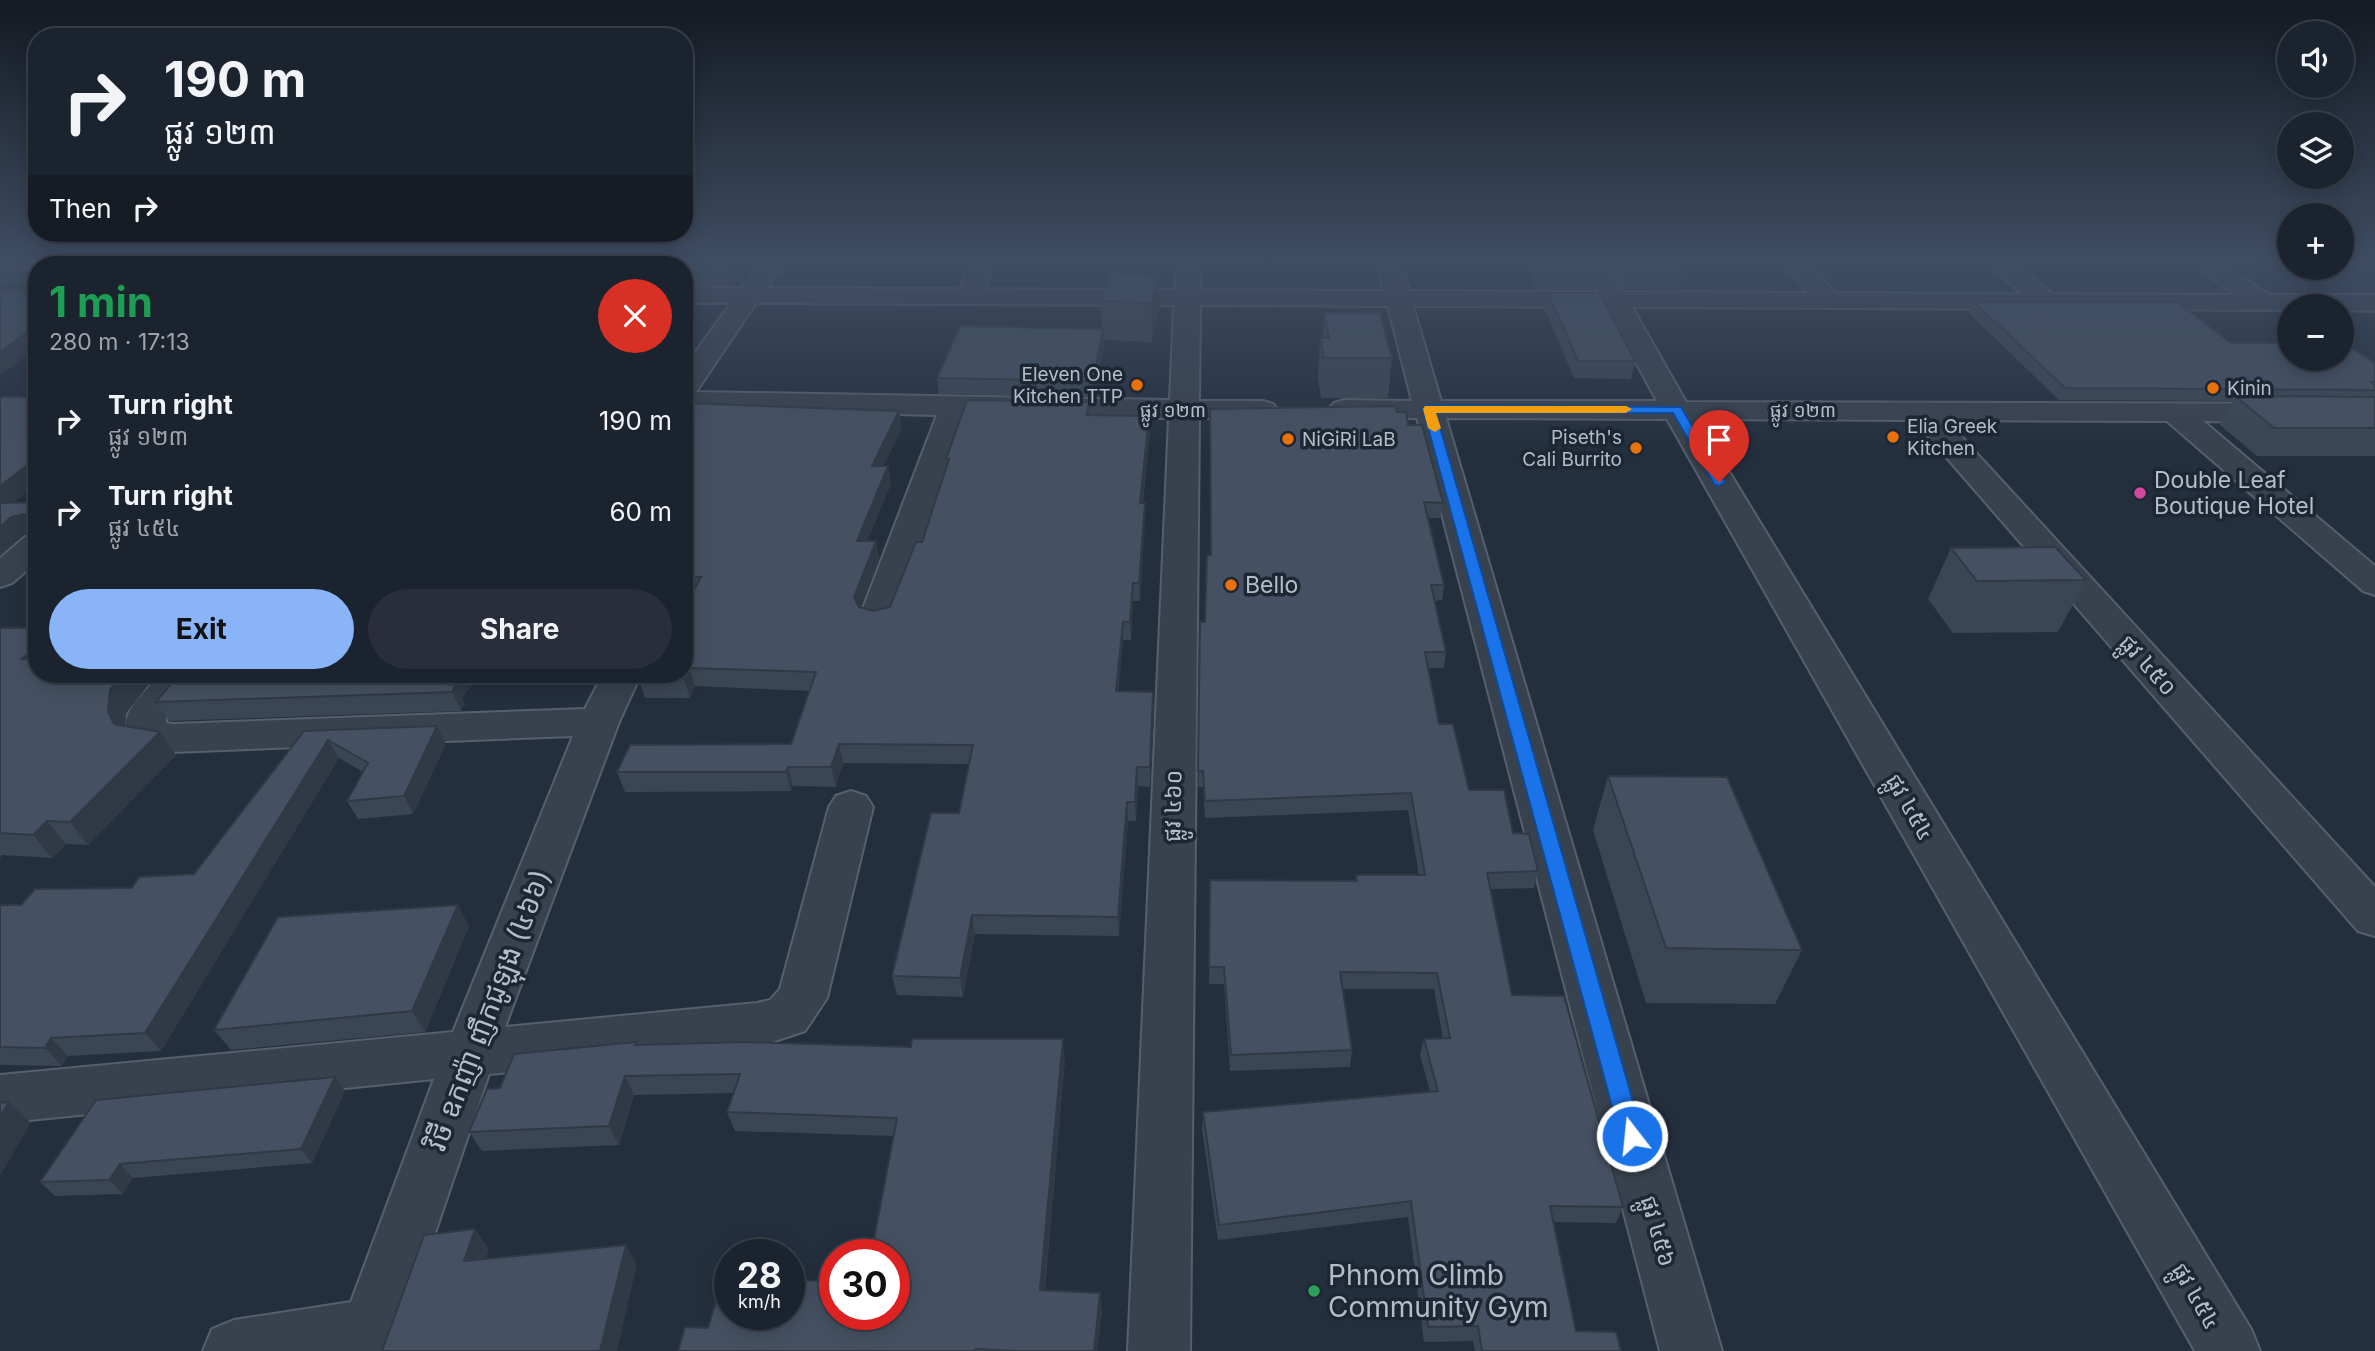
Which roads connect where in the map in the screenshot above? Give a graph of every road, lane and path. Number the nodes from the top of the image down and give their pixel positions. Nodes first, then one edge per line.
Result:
1 (730, 324) edge
2 (1185, 324) edge
3 (1405, 324) edge
4 (1629, 324) edge
5 (693, 376) edge
6 (693, 400) edge
7 (956, 407) junction
8 (1429, 409) junction
9 (1676, 409) junction
10 (1182, 410) junction
11 (1922, 411) junction
12 (2174, 412) junction
13 (2375, 413) edge
14 (28, 552) edge
15 (0, 576) edge
16 (2375, 584) edge
17 (877, 616) edge
18 (176, 683) edge
19 (618, 683) edge
20 (598, 722) junction
21 (851, 807) dead end
22 (2375, 918) edge
23 (470, 1053) junction
24 (0, 1099) edge
25 (368, 1340) edge
26 (234, 1351) edge
27 (1159, 1351) edge
28 (1691, 1351) edge
29 (2229, 1351) edge

1 - 5 street
2 - 10 street, ផ្លូវ ៤៦០
3 - 8 street, ផ្លូវ ៤៥៦
4 - 9 street, ផ្លូវ ៤៥៤
6 - 7 street, ផ្លូវ ១២៣
7 - 10 street, ផ្លូវ ១២៣
7 - 17 street
8 - 9 street, ផ្លូវ ១២៣
8 - 10 street, ផ្លូវ ១២៣
8 - 28 street, ផ្លូវ ៤៥៦
9 - 11 street, ផ្លូវ ១២៣
9 - 29 street, ផ្លូវ ៤៥៤
10 - 27 street, ផ្លូវ ៤៦០
11 - 12 street, ផ្លូវ ១២៣
11 - 22 street, ផ្លូវ ៤៥០
12 - 13 street, ផ្លូវ ១២៣
12 - 16 street
14 - 15 street
18 - 20 street
19 - 20 street, វិថី ឧកញ៉ា ញឹកជូឡុង (៤៦៦)
20 - 23 street, វិថី ឧកញ៉ា ញឹកជូឡុង (៤៦៦)
21 - 23 street
23 - 24 street
23 - 25 street, វិថី ឧកញ៉ា ញឹកជូឡុង (៤៦៦)
25 - 26 street

